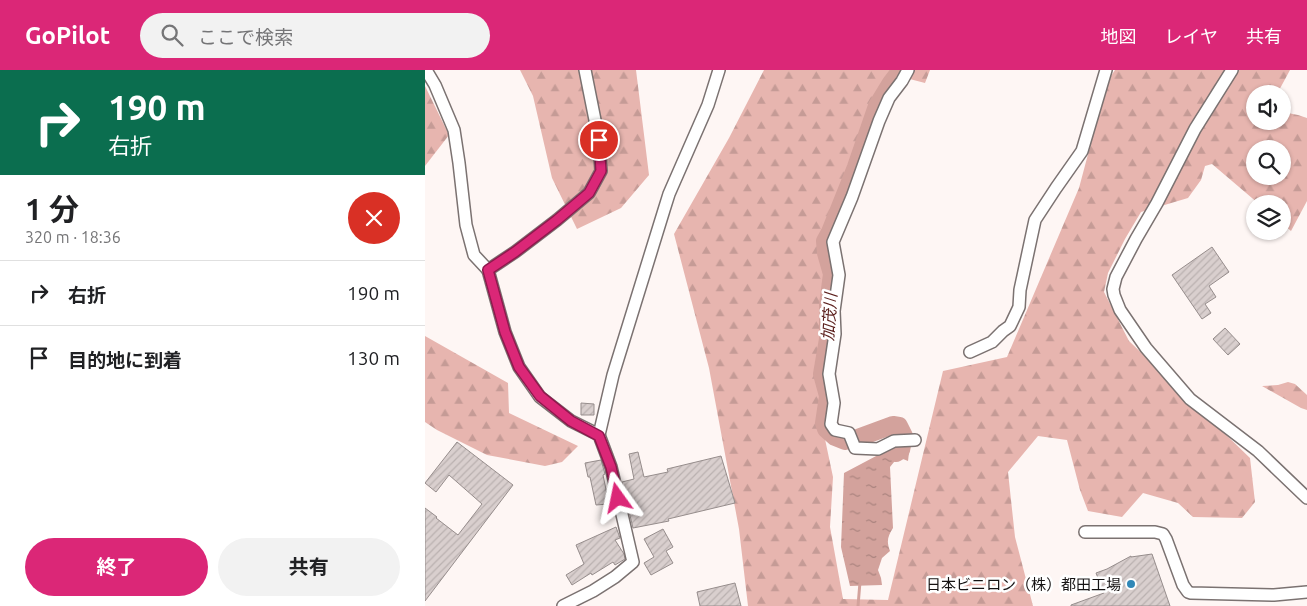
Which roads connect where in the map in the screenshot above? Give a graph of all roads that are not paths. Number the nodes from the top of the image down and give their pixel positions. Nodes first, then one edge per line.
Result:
1 (426, 70) edge
2 (585, 70) edge
3 (719, 70) edge
4 (908, 70) edge
5 (1106, 70) edge
6 (1231, 70) edge
7 (488, 270) junction
8 (970, 352) dead end
9 (599, 436) junction
10 (915, 440) dead end
11 (1307, 498) edge
12 (1085, 532) dead end
13 (1307, 592) edge
14 (1276, 600) edge
15 (563, 606) edge

1 - 7 street
2 - 7 street
3 - 9 street
4 - 10 street
5 - 8 street
6 - 11 street
7 - 9 street
9 - 15 street
12 - 14 street
13 - 14 street

